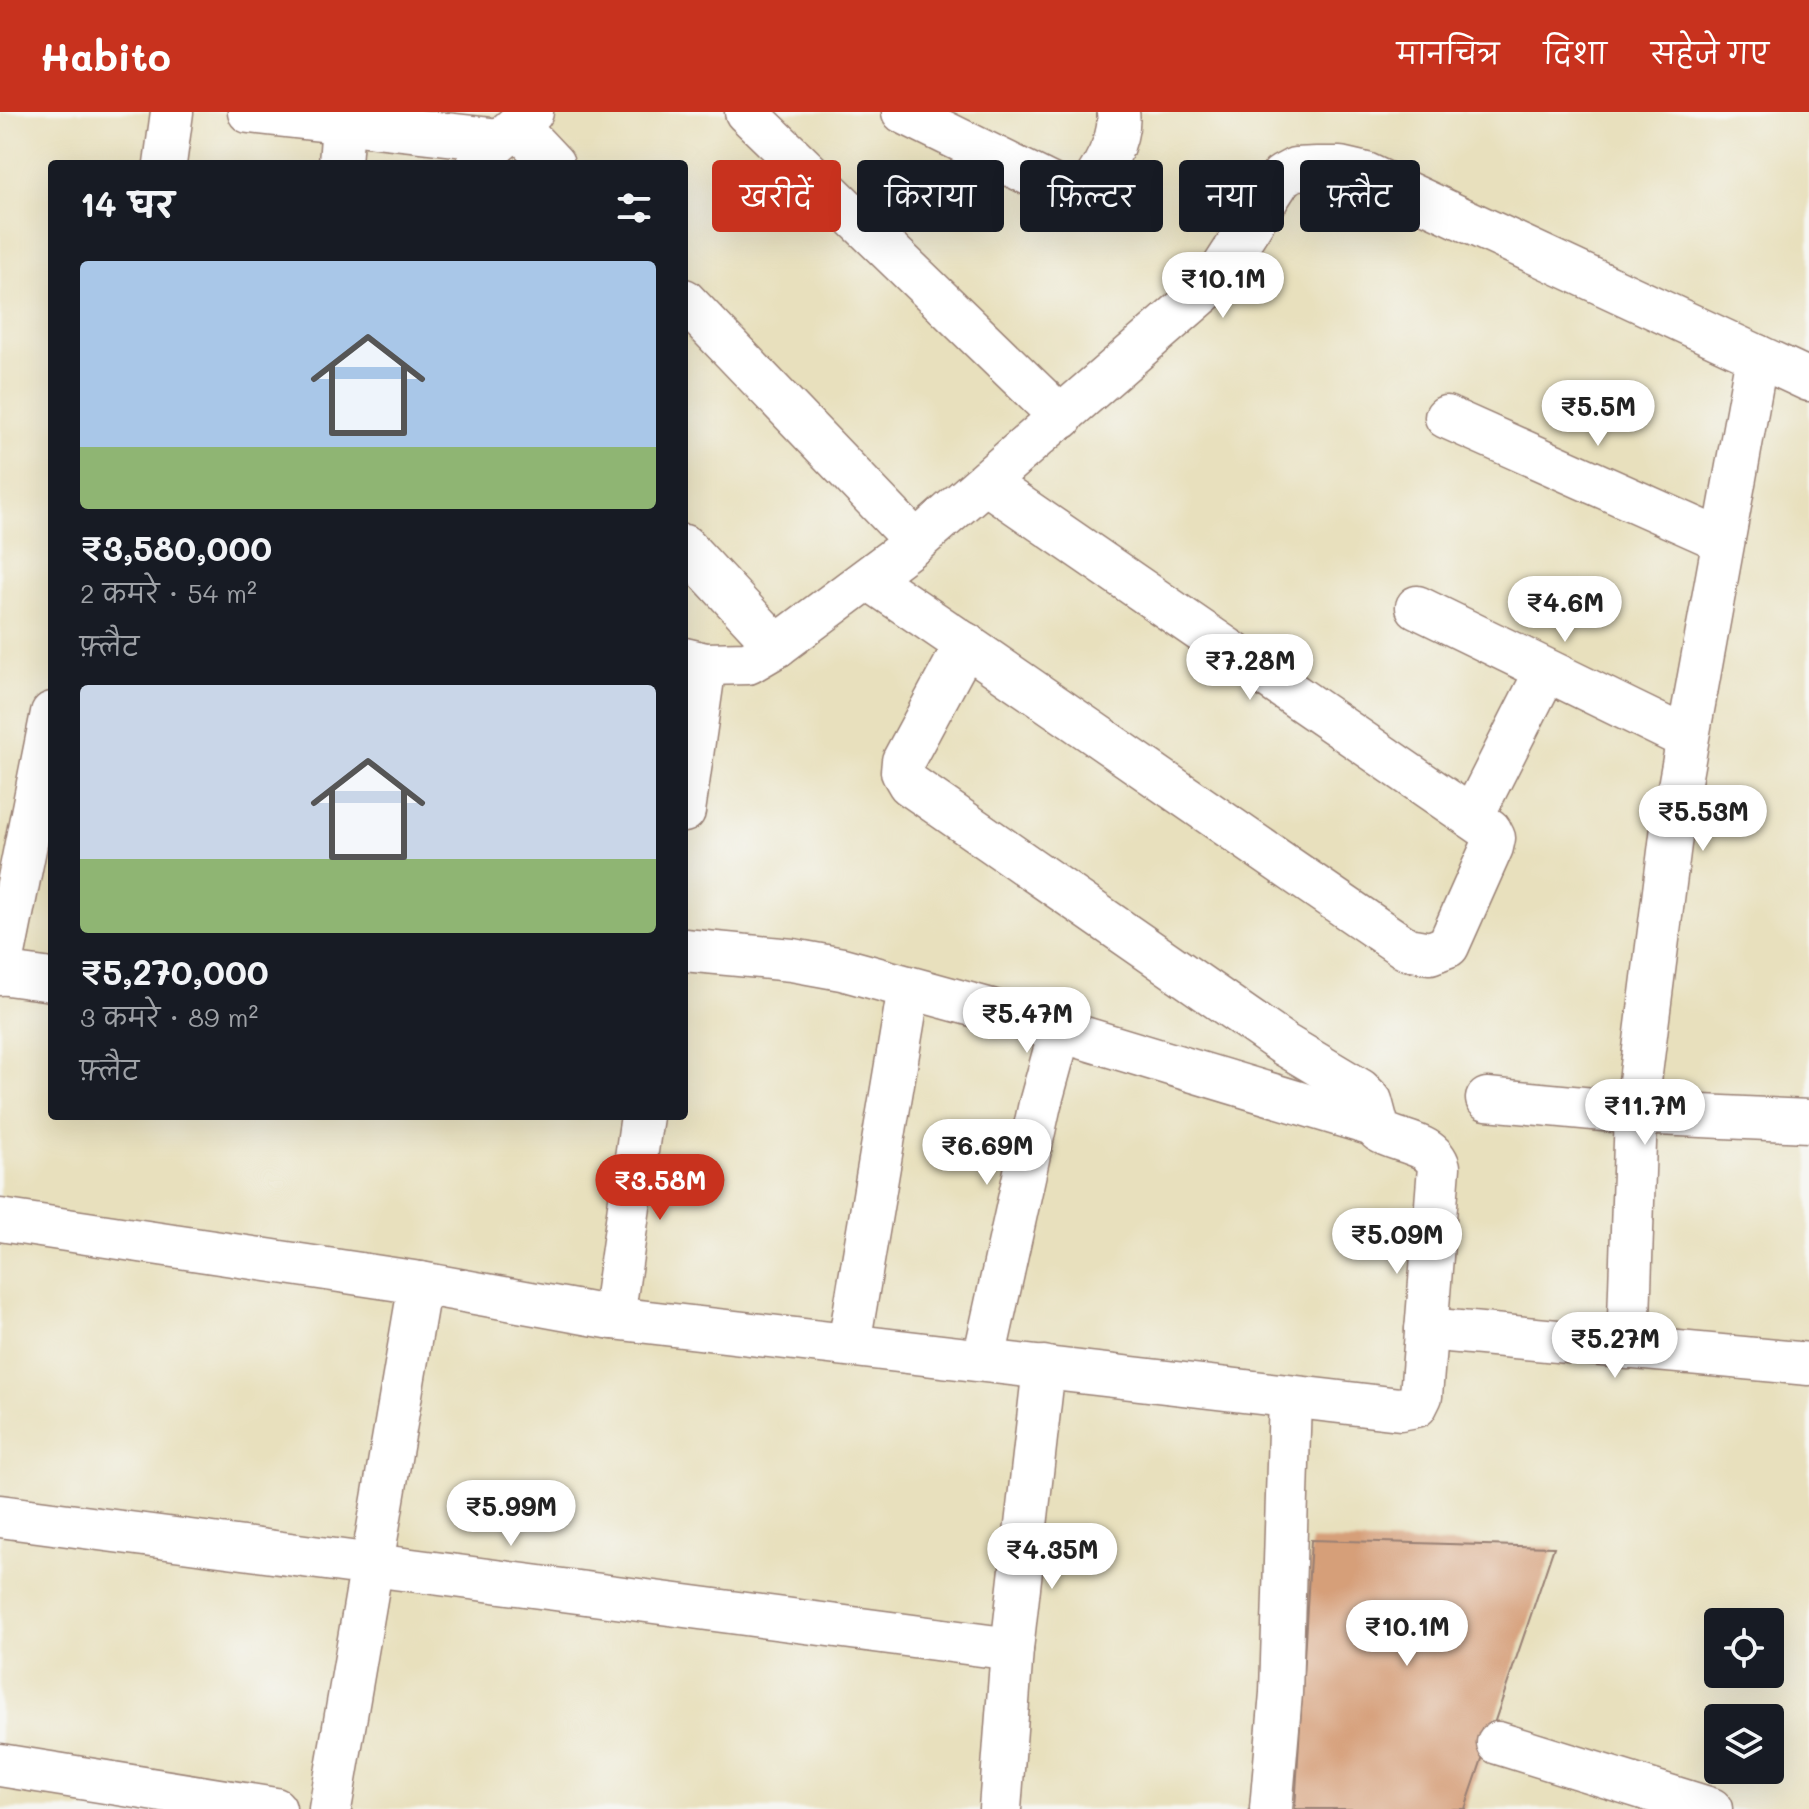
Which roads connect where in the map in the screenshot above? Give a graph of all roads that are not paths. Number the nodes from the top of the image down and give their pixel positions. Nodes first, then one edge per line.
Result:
1 (172, 112) edge
2 (249, 112) edge
3 (746, 112) edge
4 (903, 112) edge
5 (1118, 112) edge
6 (351, 120) edge
7 (505, 135) edge
8 (166, 160) edge
9 (341, 160) edge
10 (546, 160) edge
11 (688, 304) edge
12 (1757, 356) junction
13 (1809, 380) edge
14 (1446, 417) dead end
15 (1062, 418) junction
16 (986, 483) junction
17 (1722, 540) junction
18 (916, 542) junction
19 (688, 550) edge
20 (869, 579) junction
21 (1417, 607) dead end
22 (966, 644) junction
23 (777, 646) junction
24 (695, 662) edge
25 (1546, 671) junction
26 (48, 733) edge
27 (1686, 738) junction
28 (688, 757) edge
29 (1472, 817) junction
30 (688, 950) edge
31 (0, 973) edge
32 (48, 979) edge
33 (909, 988) junction
34 (1060, 1031) junction
35 (1487, 1099) dead end
36 (1636, 1113) junction
37 (641, 1120) edge
38 (1809, 1121) edge
39 (1376, 1126) junction
40 (0, 1220) edge
41 (420, 1283) junction
42 (613, 1318) junction
43 (1426, 1329) junction
44 (849, 1344) junction
45 (1628, 1348) junction
46 (984, 1359) junction
47 (1809, 1364) edge
48 (1044, 1367) junction
49 (1290, 1398) junction
50 (0, 1516) edge
51 (373, 1563) junction
52 (1012, 1649) junction
53 (1498, 1743) dead end
54 (0, 1765) edge
55 (72, 1793) edge
56 (275, 1809) edge
57 (330, 1809) edge
58 (1000, 1809) edge
59 (1271, 1809) edge
60 (1711, 1809) edge

1 - 8 street
2 - 6 street
3 - 15 street
4 - 5 street
6 - 7 street
6 - 9 street
7 - 10 street
11 - 18 street
12 - 13 street
12 - 15 street
12 - 17 street
14 - 17 street
15 - 16 street
16 - 18 street
16 - 29 street
17 - 27 street
18 - 20 street
19 - 23 street
20 - 22 street
20 - 23 street
21 - 25 street
22 - 29 street
22 - 39 street
23 - 24 street
24 - 28 street
25 - 27 street
25 - 29 street
26 - 31 street
27 - 36 street
30 - 33 street
31 - 32 street
33 - 34 street
33 - 44 street
34 - 39 street
34 - 46 street
35 - 36 street
36 - 38 street
36 - 45 street
37 - 42 street
39 - 43 street
40 - 41 street
41 - 42 street
41 - 51 street
42 - 44 street
43 - 45 street
43 - 49 street
44 - 46 street
45 - 47 street
46 - 48 street
48 - 49 street
48 - 52 street
49 - 59 street
50 - 51 street
51 - 52 street
51 - 57 street
52 - 58 street
53 - 60 street
54 - 55 street
55 - 56 street

